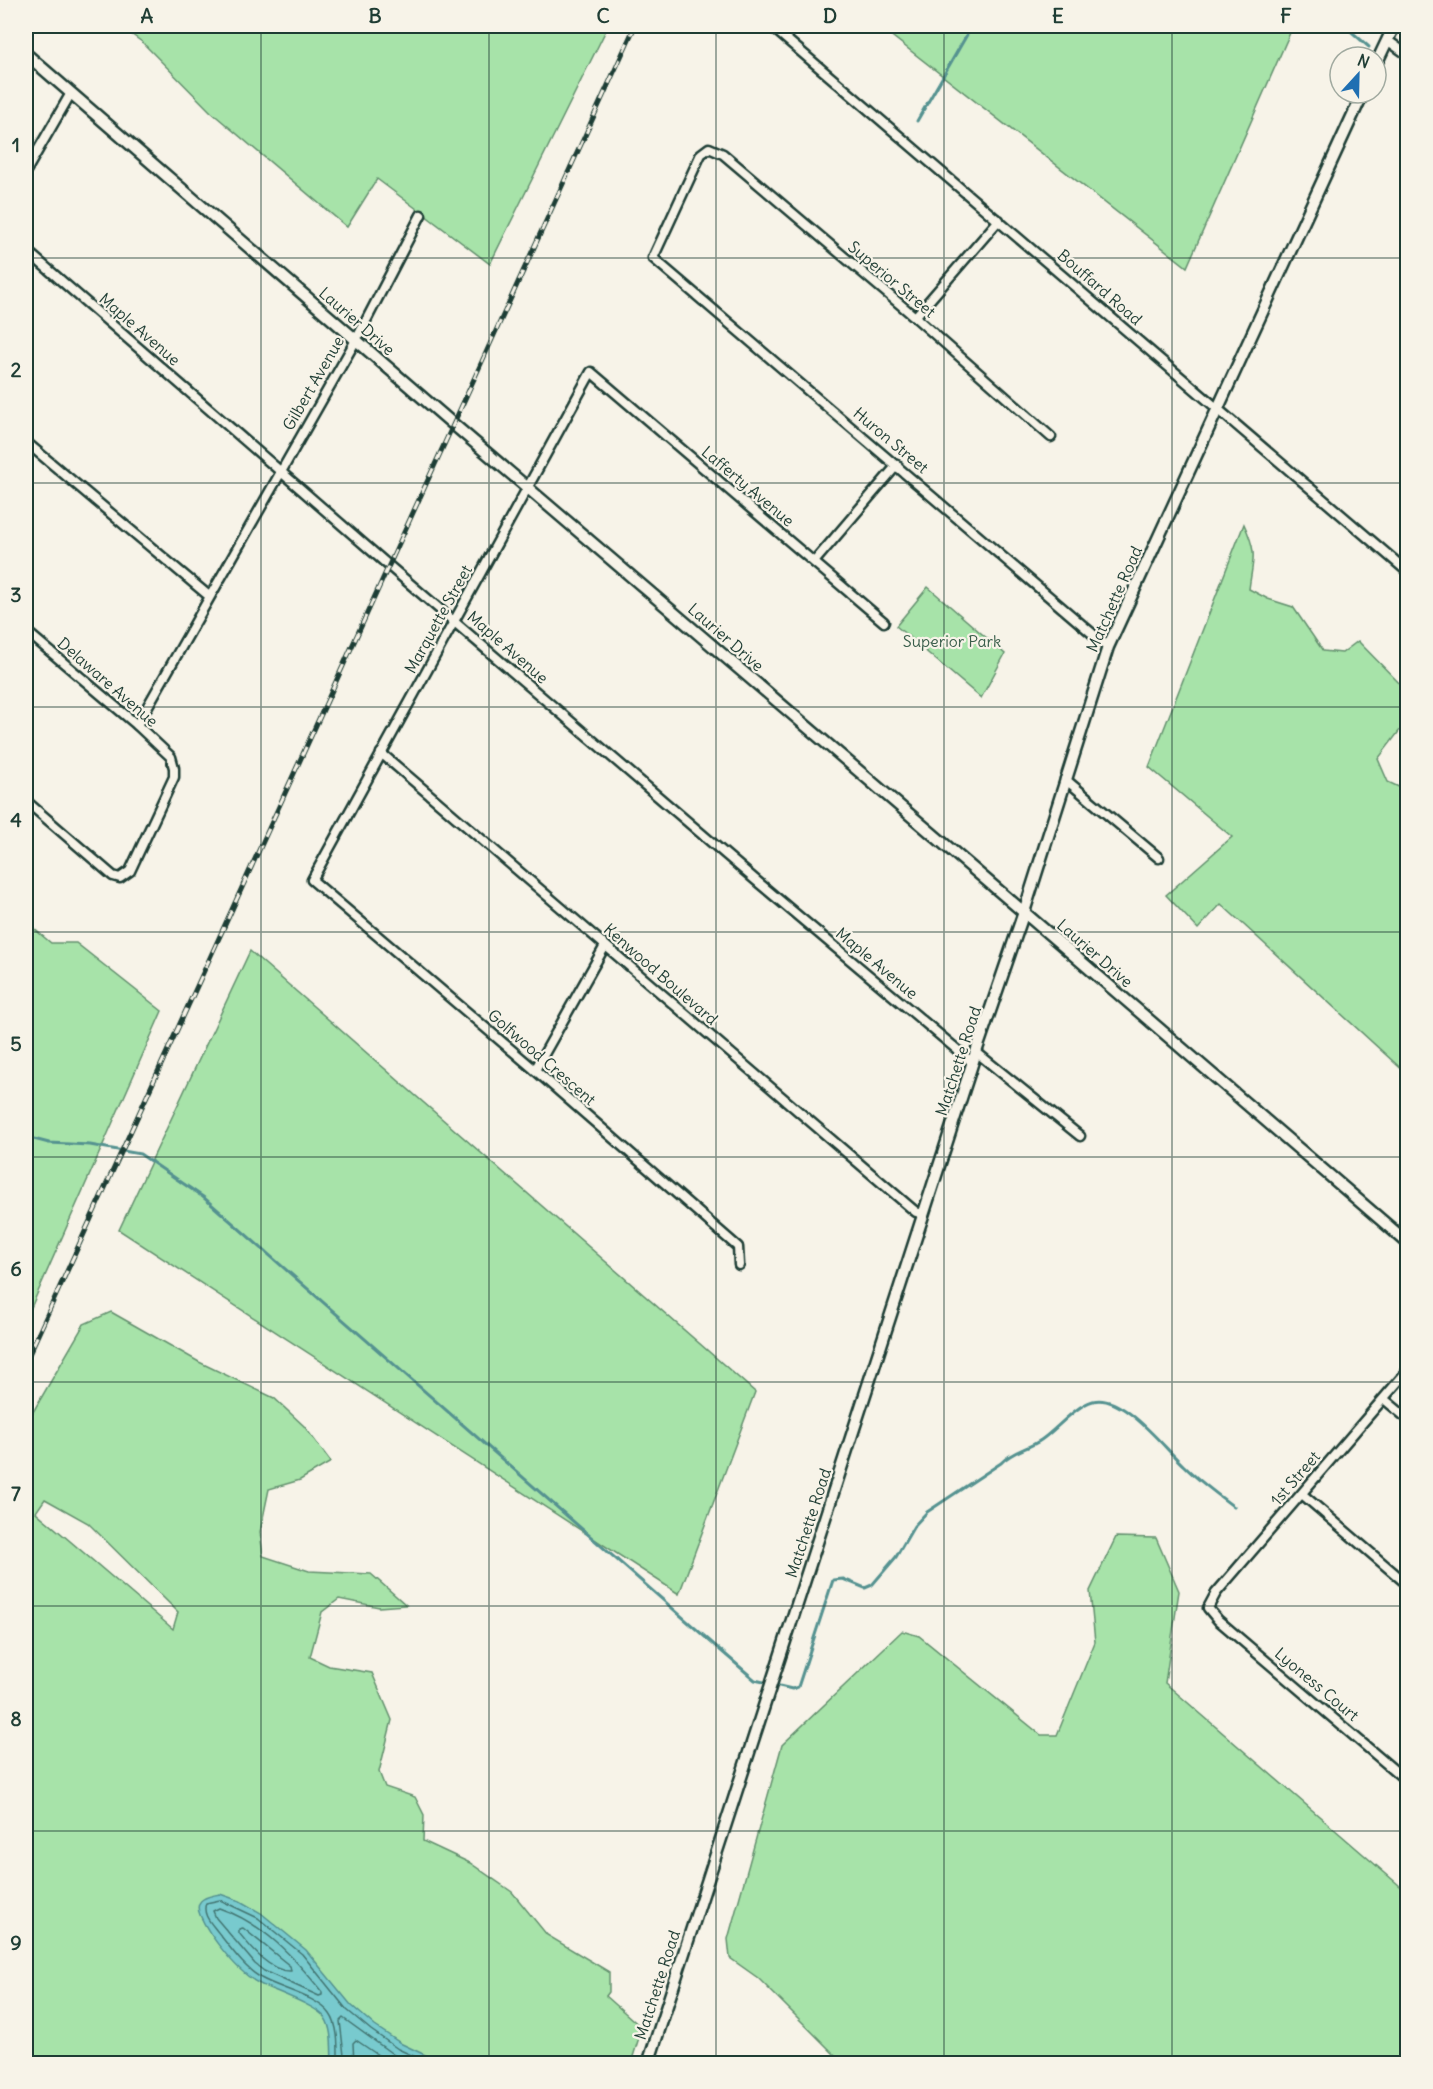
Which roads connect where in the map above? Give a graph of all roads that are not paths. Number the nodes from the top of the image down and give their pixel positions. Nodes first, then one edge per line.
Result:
1 (771, 26) edge
2 (1394, 26) edge
3 (1387, 39) junction
4 (1384, 45) edge
5 (26, 54) edge
6 (1407, 55) edge
7 (71, 93) junction
8 (1357, 105) edge
9 (26, 171) edge
10 (421, 215) dead end
11 (999, 220) junction
12 (26, 250) edge
13 (653, 258) joint
14 (915, 317) junction
15 (356, 340) junction
16 (591, 372) joint
17 (1218, 409) junction
18 (1051, 438) dead end
19 (26, 442) edge
20 (897, 465) junction
21 (281, 470) junction
22 (528, 488) junction
23 (814, 562) junction
24 (1407, 572) edge
25 (209, 596) junction
26 (454, 621) junction
27 (884, 622) dead end
28 (26, 631) edge
29 (1108, 647) junction
30 (136, 725) junction
31 (381, 753) junction
32 (1065, 779) junction
33 (26, 801) edge
34 (1159, 858) dead end
35 (312, 880) joint
36 (1024, 912) junction
37 (605, 946) junction
38 (975, 1058) junction
39 (535, 1070) junction
40 (1080, 1136) dead end
41 (923, 1214) junction
42 (1407, 1242) edge
43 (739, 1264) dead end
44 (1407, 1370) edge
45 (1384, 1399) junction
46 (1407, 1419) edge
47 (1302, 1494) junction
48 (1407, 1585) edge
49 (1208, 1608) joint
50 (1407, 1782) edge
51 (648, 2064) edge

1 - 11 street, Bouffard Road
2 - 3 street
3 - 4 street
3 - 6 street
5 - 7 street, Laurier Drive
7 - 9 street
7 - 15 street, Laurier Drive
8 - 17 street, Matchette Road
10 - 15 street, Gilbert Avenue
11 - 14 street
11 - 17 street, Bouffard Road
12 - 21 street, Maple Avenue
13 - 14 street, Superior Street
13 - 20 street, Huron Street
14 - 18 street, Superior Street
15 - 21 street, Gilbert Avenue
15 - 22 street, Laurier Drive
16 - 22 street, Marquette Street
16 - 23 street, Lafferty Avenue
17 - 24 street, Bouffard Road
17 - 29 street, Matchette Road
19 - 25 street
20 - 23 street
20 - 29 street, Huron Street
21 - 25 street, Gilbert Avenue
21 - 26 street, Maple Avenue
22 - 26 street, Marquette Street
22 - 36 street, Laurier Drive
23 - 27 street, Lafferty Avenue
25 - 30 street, Gilbert Avenue
26 - 31 street, Marquette Street
26 - 38 street, Maple Avenue
28 - 30 street, Delaware Avenue
29 - 32 street, Matchette Road
30 - 33 street, Delaware Avenue
31 - 35 street, Marquette Street
31 - 37 street, Kenwood Boulevard
32 - 34 street
32 - 36 street, Matchette Road
35 - 39 street, Golfwood Crescent
36 - 38 street, Matchette Road
36 - 42 street, Laurier Drive
37 - 39 street
37 - 41 street, Kenwood Boulevard
38 - 40 street, Maple Avenue
38 - 41 street, Matchette Road
39 - 43 street, Golfwood Crescent
41 - 51 street, Matchette Road
44 - 45 street, 1st Street
45 - 46 street
45 - 47 street, 1st Street
47 - 48 street
47 - 49 street, 1st Street
49 - 50 street, Lyoness Court

